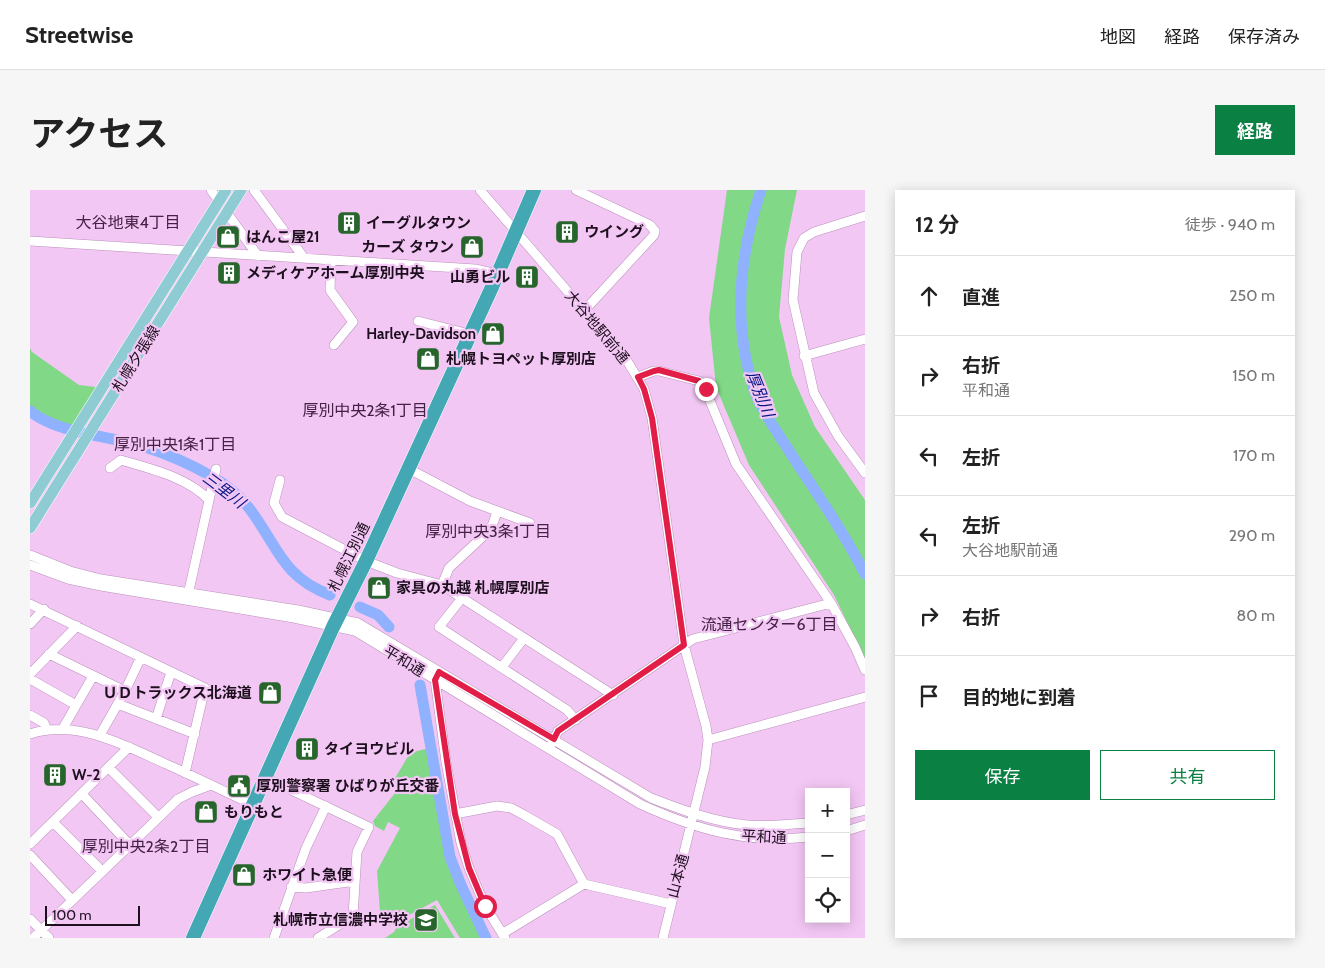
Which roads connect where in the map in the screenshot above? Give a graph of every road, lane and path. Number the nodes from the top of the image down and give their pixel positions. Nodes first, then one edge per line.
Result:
1 (211, 190) edge
2 (226, 190) edge
3 (241, 190) edge
4 (254, 190) edge
5 (480, 190) edge
6 (534, 190) edge
7 (576, 190) edge
8 (219, 201) junction
9 (227, 213) junction
10 (865, 216) edge
11 (516, 231) junction
12 (30, 241) edge
13 (189, 250) junction
14 (203, 251) junction
15 (258, 256) junction
16 (304, 258) junction
17 (331, 260) junction
18 (497, 274) junction
19 (584, 311) junction
20 (418, 321) dead end
21 (469, 334) junction
22 (865, 338) edge
23 (334, 345) dead end
24 (804, 356) junction
25 (638, 377) junction
26 (110, 468) dead end
27 (408, 469) junction
28 (216, 471) dead end
29 (865, 473) edge
30 (280, 480) dead end
31 (209, 500) junction
32 (30, 503) edge
33 (497, 512) junction
34 (530, 523) dead end
35 (30, 528) edge
36 (30, 555) edge
37 (366, 561) junction
38 (30, 564) edge
39 (442, 585) junction
40 (188, 596) junction
41 (462, 598) junction
42 (831, 602) junction
43 (30, 604) edge
44 (44, 609) junction
45 (335, 623) junction
46 (30, 624) edge
47 (77, 626) junction
48 (524, 638) junction
49 (684, 645) junction
50 (49, 654) junction
51 (141, 657) junction
52 (502, 667) junction
53 (865, 670) edge
54 (171, 672) junction
55 (30, 674) edge
56 (93, 676) junction
57 (437, 676) junction
58 (30, 679) edge
59 (125, 691) junction
60 (613, 695) junction
61 (865, 697) edge
62 (118, 704) junction
63 (76, 705) junction
64 (30, 715) edge
65 (156, 718) junction
66 (576, 720) junction
67 (47, 730) junction
68 (62, 730) junction
69 (30, 734) edge
70 (195, 734) junction
71 (100, 735) junction
72 (554, 739) junction
73 (708, 740) junction
74 (130, 747) junction
75 (548, 749) junction
76 (109, 768) junction
77 (185, 773) junction
78 (266, 778) junction
79 (211, 785) junction
80 (82, 794) junction
81 (253, 805) junction
82 (326, 806) junction
83 (865, 810) edge
84 (455, 814) junction
85 (694, 814) junction
86 (850, 814) edge
87 (158, 817) junction
88 (53, 822) junction
89 (805, 823) edge
90 (691, 825) junction
91 (865, 826) edge
92 (850, 830) edge
93 (805, 837) edge
94 (30, 844) edge
95 (130, 845) junction
96 (30, 855) edge
97 (102, 871) junction
98 (354, 881) junction
99 (584, 884) junction
100 (291, 887) junction
101 (72, 900) junction
102 (670, 904) junction
103 (30, 919) edge
104 (41, 930) junction
105 (504, 936) edge
106 (33, 938) edge
107 (49, 938) edge
108 (193, 938) edge
109 (274, 938) edge
110 (318, 938) edge
111 (663, 938) edge

1 - 8 street
2 - 8 main road, 札幌夕張線
3 - 9 main road, 札幌夕張線
4 - 16 street
5 - 11 street, 大谷地駅前通
6 - 11 highway, 札幌江別通
7 - 19 street
8 - 13 main road, 札幌夕張線
9 - 14 main road, 札幌夕張線
9 - 15 street
10 - 24 street
11 - 18 highway, 札幌江別通
11 - 19 street, 大谷地駅前通
12 - 13 street
13 - 14 street
13 - 32 main road, 札幌夕張線
14 - 15 street
14 - 35 main road, 札幌夕張線
15 - 16 street
16 - 17 street
17 - 18 street
17 - 23 street
18 - 21 highway, 札幌江別通
19 - 25 street, 大谷地駅前通
20 - 21 street
21 - 27 highway, 札幌江別通
22 - 24 street
24 - 29 street
25 - 42 street
25 - 49 street, 大谷地駅前通
26 - 31 street
27 - 33 street
27 - 37 highway, 札幌江別通
28 - 31 street
30 - 37 street
31 - 40 street
33 - 34 street
33 - 39 street
36 - 40 street, 平和通
37 - 39 street
37 - 45 highway, 札幌江別通
38 - 40 street, 平和通
39 - 41 street
40 - 45 street, 平和通
41 - 48 street
41 - 52 street
42 - 49 street
42 - 53 street
43 - 44 street
44 - 46 street
44 - 47 street
45 - 57 street, 平和通
45 - 78 highway, 札幌江別通
47 - 50 street
47 - 51 street
48 - 52 street
48 - 60 street
49 - 60 street
49 - 73 street, 大谷地駅前通
50 - 55 street
50 - 56 street
51 - 54 street
51 - 59 street
52 - 66 street
54 - 65 street
54 - 70 street
56 - 59 street
56 - 63 street
57 - 72 street, 平和通
57 - 75 street, 平和通
57 - 84 street
58 - 63 street
59 - 62 street
60 - 66 street
61 - 73 street
62 - 65 street
62 - 71 street
63 - 68 street
64 - 67 street
65 - 70 street
66 - 72 street
67 - 68 street
67 - 69 street
68 - 71 street
70 - 77 street
71 - 74 street
72 - 75 street
72 - 85 street, 平和通
73 - 85 street, 大谷地駅前通
74 - 76 street
74 - 77 street
75 - 90 street, 平和通
76 - 80 street
76 - 87 street
77 - 79 street
78 - 81 highway, 札幌江別通
78 - 82 street
79 - 81 street
79 - 87 street
80 - 88 street
80 - 95 street
81 - 108 highway, 札幌江別通
82 - 98 street
82 - 100 street
83 - 86 street
84 - 99 street
84 - 105 street
85 - 89 street, 平和通
85 - 90 street, 山本通
87 - 95 street
88 - 94 street
88 - 97 street
90 - 93 street, 平和通
90 - 102 street, 山本通
91 - 92 street
95 - 97 street
96 - 101 street
97 - 101 street
98 - 100 street
98 - 110 street
99 - 102 street
99 - 105 street
100 - 109 street
101 - 104 street
102 - 111 street, 山本通
103 - 104 street
104 - 106 street
104 - 107 street

